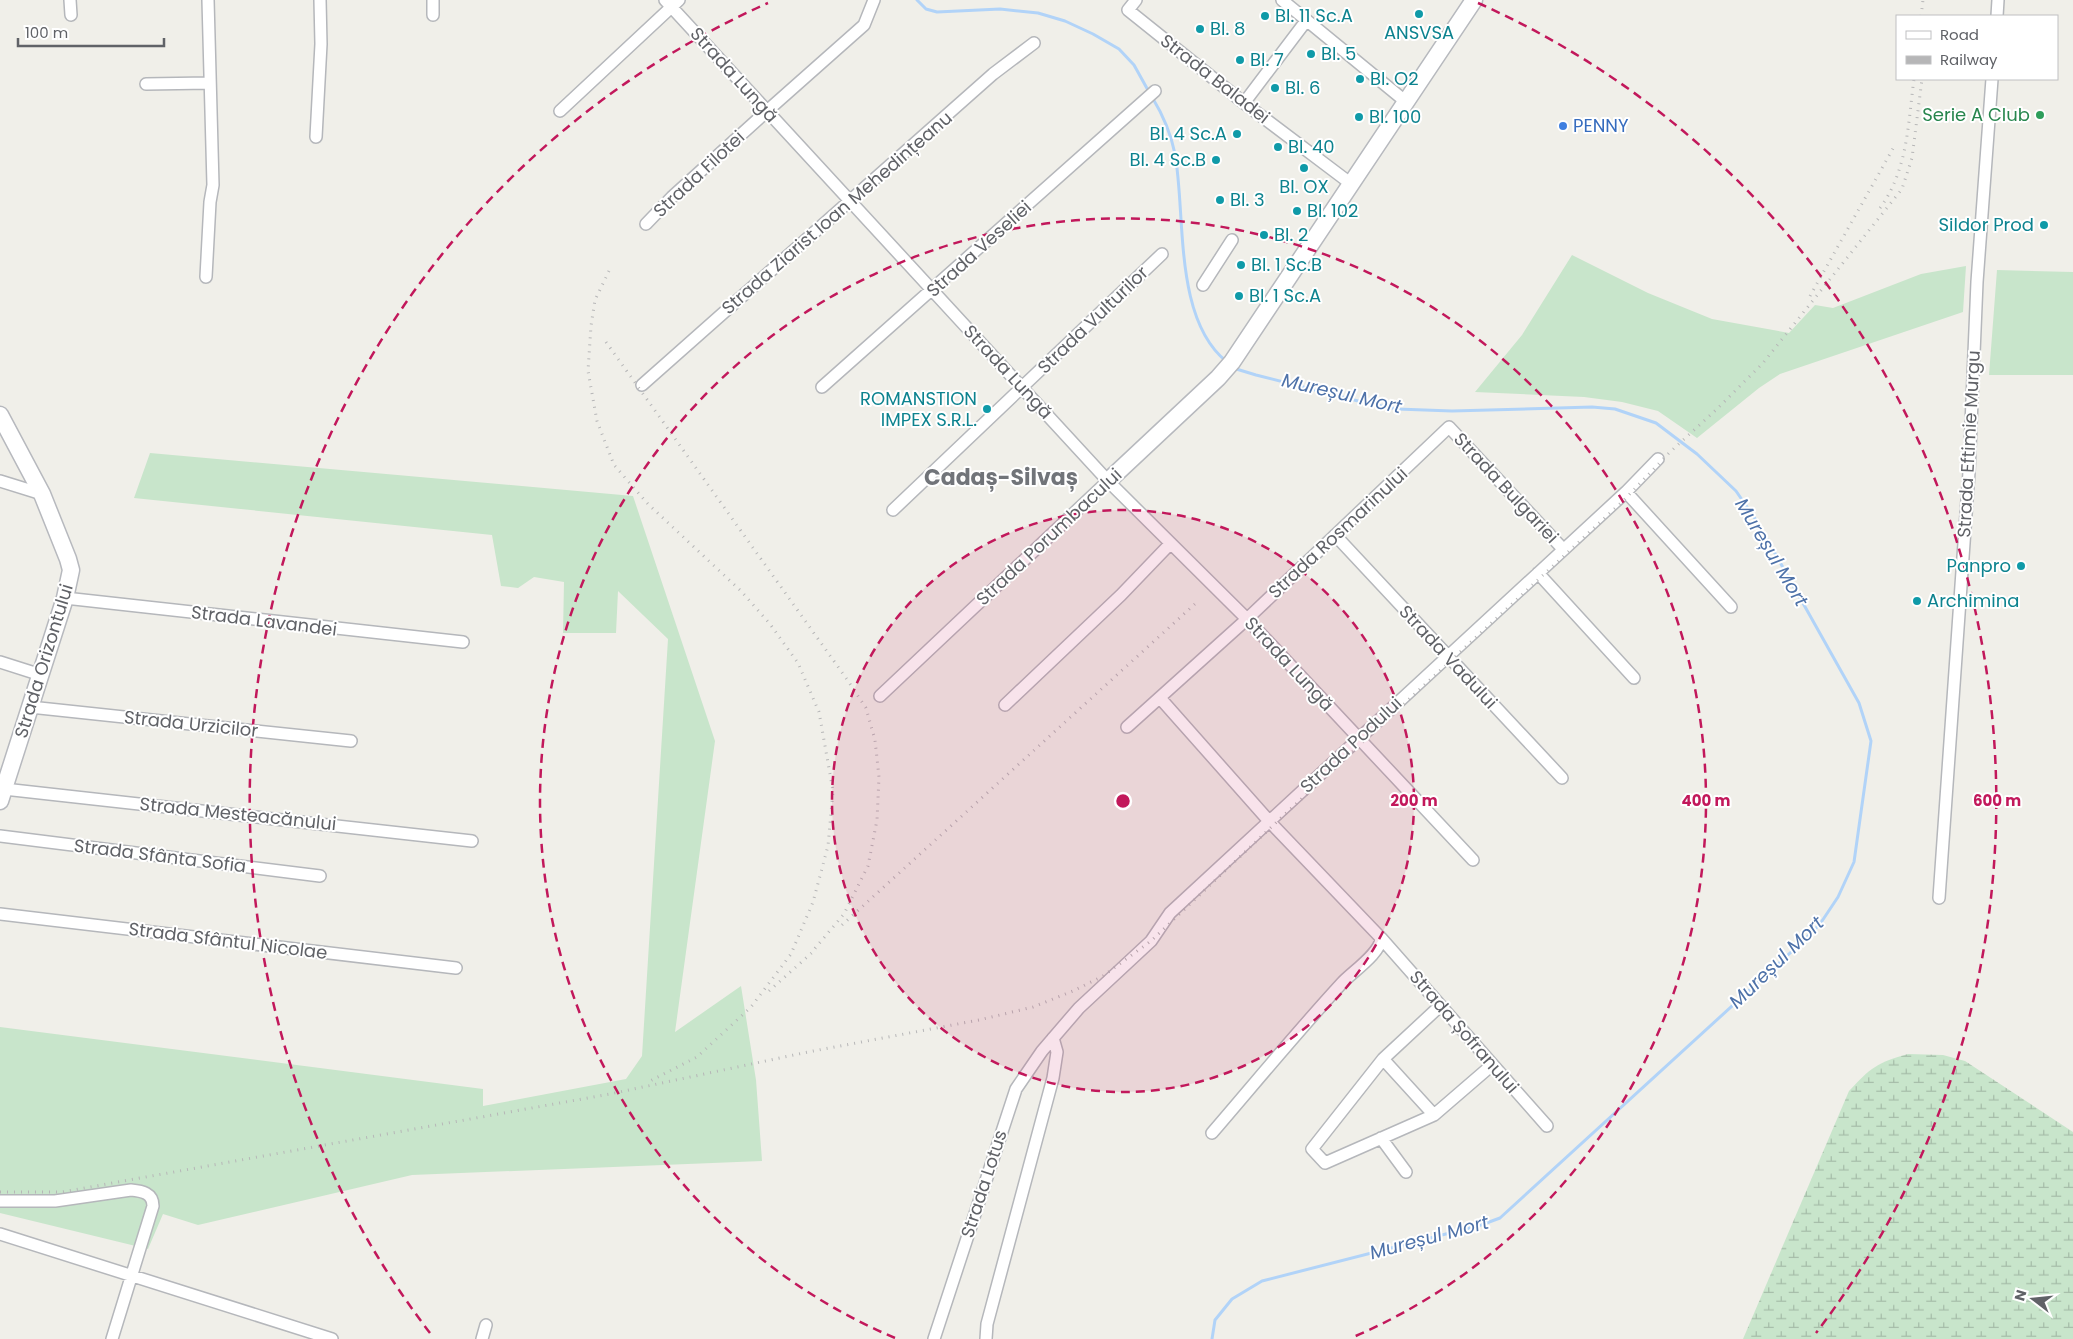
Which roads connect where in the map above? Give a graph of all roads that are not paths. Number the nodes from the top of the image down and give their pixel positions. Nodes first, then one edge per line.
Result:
1 (70, 0) edge
2 (208, 0) edge
3 (320, 0) edge
4 (433, 0) edge
5 (874, 0) edge
6 (1136, 0) edge
7 (1282, 0) edge
8 (1474, 0) edge
9 (1998, 0) edge
10 (672, 2) edge
11 (70, 15) dead end
12 (433, 15) dead end
13 (1997, 15) edge
14 (1306, 21) junction
15 (1034, 43) dead end
16 (1992, 80) edge
17 (209, 83) junction
18 (146, 84) dead end
19 (1155, 91) dead end
20 (1405, 101) junction
21 (1244, 103) junction
22 (560, 111) dead end
23 (766, 111) junction
24 (316, 137) dead end
25 (1350, 183) junction
26 (850, 201) junction
27 (646, 224) dead end
28 (1232, 240) dead end
29 (1162, 254) dead end
30 (206, 276) dead end
31 (1203, 285) dead end
32 (932, 291) junction
33 (642, 385) dead end
34 (822, 387) dead end
35 (1023, 387) junction
36 (0, 415) edge
37 (1449, 427) joint
38 (1658, 459) dead end
39 (0, 481) edge
40 (1108, 481) junction
41 (1626, 492) junction
42 (42, 494) junction
43 (893, 510) dead end
44 (1335, 535) junction
45 (1170, 544) junction
46 (1563, 549) junction
47 (1538, 573) junction
48 (65, 598) junction
49 (1731, 606) dead end
50 (1247, 619) junction
51 (462, 642) dead end
52 (1447, 656) junction
53 (0, 662) edge
54 (41, 675) junction
55 (1634, 678) dead end
56 (880, 696) dead end
57 (1160, 698) junction
58 (1005, 705) dead end
59 (30, 707) junction
60 (1127, 727) dead end
61 (1358, 738) junction
62 (351, 741) dead end
63 (1562, 778) dead end
64 (2, 795) edge
65 (1269, 821) junction
66 (0, 836) edge
67 (472, 841) dead end
68 (1473, 860) dead end
69 (320, 876) dead end
70 (1939, 898) dead end
71 (0, 914) edge
72 (1381, 938) junction
73 (456, 968) dead end
74 (1440, 1006) junction
75 (1053, 1038) junction
76 (1383, 1059) junction
77 (1492, 1065) junction
78 (1434, 1115) junction
79 (1546, 1126) dead end
80 (1212, 1133) dead end
81 (1381, 1138) junction
82 (1406, 1172) dead end
83 (0, 1201) edge
84 (0, 1234) edge
85 (132, 1275) junction
86 (486, 1325) dead end
87 (112, 1339) edge
88 (332, 1339) edge
89 (482, 1339) edge
90 (934, 1339) edge
91 (986, 1339) edge

1 - 11 street
2 - 17 street
3 - 24 street
4 - 12 street
5 - 23 street, Strada Filotei
6 - 21 street, Strada Baladei
7 - 14 street
8 - 20 street, Strada Porumbacului
9 - 13 street
10 - 22 street
10 - 23 street, Strada Lungă
14 - 20 street
14 - 21 street
15 - 26 street, Strada Ziarist Ioan Mehedințeanu
16 - 70 street, Strada Eftimie Murgu
17 - 18 street
17 - 30 street
19 - 32 street, Strada Veseliei
20 - 25 street, Strada Porumbacului
21 - 25 street, Strada Baladei
23 - 26 street, Strada Lungă
23 - 27 street, Strada Filotei
25 - 40 street, Strada Porumbacului
26 - 32 street, Strada Lungă
26 - 33 street, Strada Ziarist Ioan Mehedințeanu
28 - 31 street
29 - 35 street, Strada Vulturilor
32 - 34 street, Strada Veseliei
32 - 35 street, Strada Lungă
35 - 40 street, Strada Lungă
35 - 43 street, Strada Vulturilor
36 - 42 street, Strada Orizontului
37 - 44 street, Strada Rosmarinului
37 - 46 street, Strada Bulgariei
38 - 41 street, Strada Podului
39 - 42 street
40 - 45 street, Strada Lungă
40 - 56 street, Strada Porumbacului
41 - 46 street, Strada Podului
41 - 49 street
42 - 48 street, Strada Orizontului
44 - 50 street, Strada Rosmarinului
44 - 52 street, Strada Vadului
45 - 50 street, Strada Lungă
45 - 58 street
46 - 47 street, Strada Podului
47 - 52 street, Strada Podului
47 - 55 street
48 - 51 street, Strada Lavandei
48 - 54 street, Strada Orizontului
50 - 57 street, Strada Rosmarinului
50 - 61 street, Strada Lungă
52 - 61 street, Strada Podului
52 - 63 street, Strada Vadului
53 - 54 street
54 - 59 street, Strada Orizontului
57 - 60 street, Strada Rosmarinului
57 - 65 street
59 - 62 street, Strada Urzicilor
59 - 64 street, Strada Orizontului
61 - 65 street, Strada Podului
61 - 68 street, Strada Lungă
64 - 67 street, Strada Mesteacănului
65 - 72 street
65 - 75 street, Strada Podului
66 - 69 street, Strada Sfânta Sofia
71 - 73 street, Strada Sfântul Nicolae
72 - 74 street, Strada Șofranului
72 - 80 street
74 - 76 street
74 - 77 street, Strada Șofranului
75 - 90 street, Strada Lotus
75 - 91 street
76 - 78 street
76 - 81 street
77 - 78 street
77 - 79 street, Strada Șofranului
78 - 81 street
81 - 82 street
83 - 85 street
84 - 85 street
85 - 87 street
85 - 88 street
86 - 89 street

